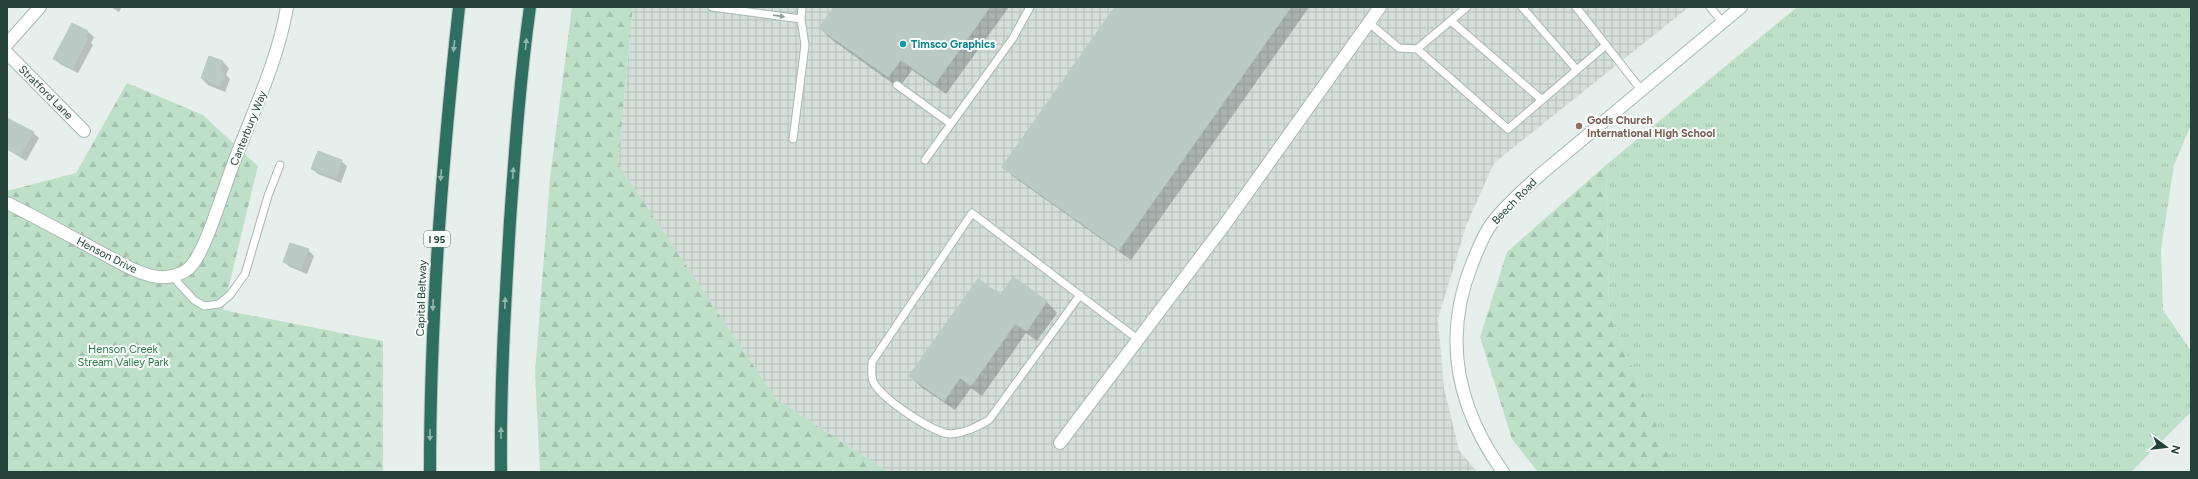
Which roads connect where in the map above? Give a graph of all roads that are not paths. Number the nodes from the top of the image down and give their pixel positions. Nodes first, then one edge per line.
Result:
1 (40, 7) edge
2 (287, 7) edge
3 (458, 7) edge
4 (530, 7) edge
5 (712, 7) edge
6 (802, 7) edge
7 (1030, 7) edge
8 (1380, 7) edge
9 (1467, 7) edge
10 (1522, 7) edge
11 (1576, 7) edge
12 (1710, 7) edge
13 (1742, 7) edge
14 (801, 19) junction
15 (1451, 21) junction
16 (1369, 23) junction
17 (1723, 23) junction
18 (7, 44) edge
19 (1606, 44) junction
20 (1417, 49) junction
21 (7, 52) edge
22 (1577, 70) junction
23 (897, 85) dead end
24 (1642, 91) junction
25 (1542, 100) junction
26 (951, 124) junction
27 (84, 131) dead end
28 (793, 139) dead end
29 (926, 160) dead end
30 (280, 165) dead end
31 (7, 203) edge
32 (202, 247) joint
33 (172, 276) junction
34 (1080, 295) junction
35 (1139, 340) junction
36 (1060, 444) dead end
37 (430, 472) edge
38 (501, 472) edge
39 (1503, 472) edge

1 - 18 street
2 - 32 street, Canterbury Way
3 -> 37 highway, Capital Beltway / I 95
38 -> 4 highway
5 -> 14 lane
6 - 14 lane
7 - 26 lane
8 - 16 street
9 - 15 lane
10 - 22 lane
11 - 19 lane
12 - 17 lane
13 - 17 street, Beech Road
14 - 28 lane
15 - 20 lane
15 - 25 lane
16 - 20 lane
16 - 35 street
17 - 24 street, Beech Road
19 - 22 lane
19 - 24 lane
20 - 25 lane
21 - 27 street, Stratford Lane
22 - 25 lane
23 - 26 lane
24 - 39 street, Beech Road
26 - 29 lane
30 - 33 lane
31 - 33 street, Henson Drive
32 - 33 street, Henson Drive
34 - 34 lane
34 - 35 lane
35 - 36 street

